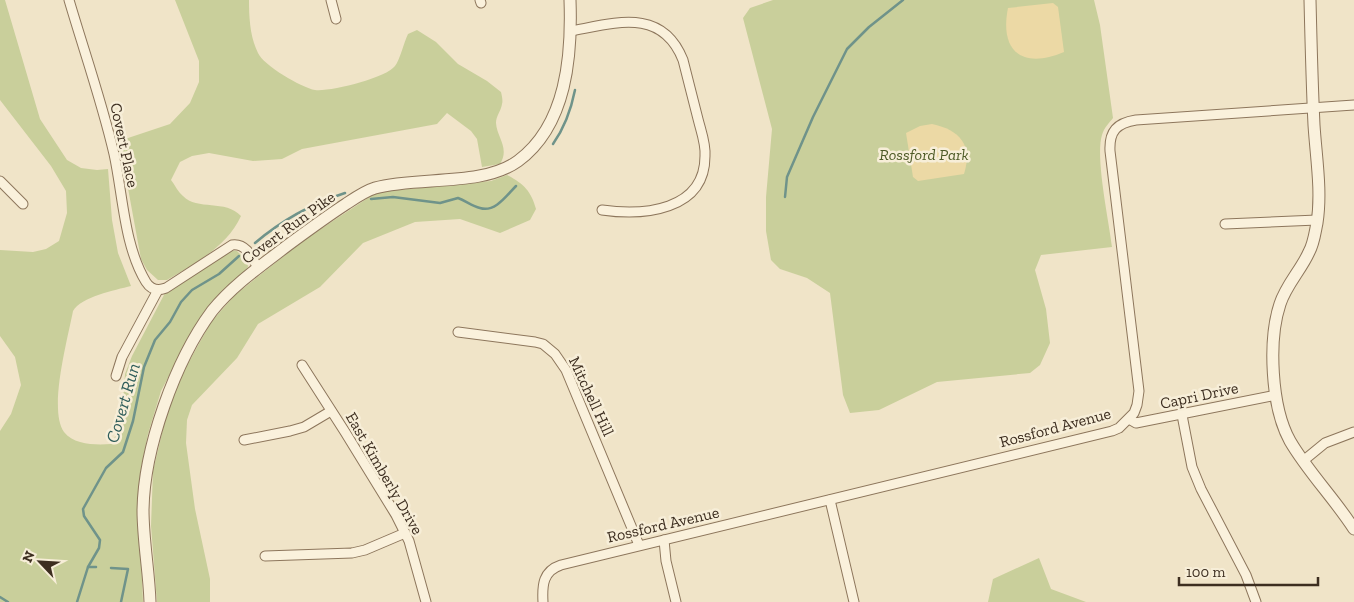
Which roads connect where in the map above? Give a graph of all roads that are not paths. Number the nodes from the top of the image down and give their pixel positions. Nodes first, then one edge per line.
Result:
1 (69, 0) edge
2 (331, 0) edge
3 (570, 0) edge
4 (1310, 0) edge
5 (336, 19) dead end
6 (571, 31) junction
7 (1354, 105) edge
8 (1313, 108) junction
9 (0, 181) edge
10 (23, 204) dead end
11 (602, 210) dead end
12 (1317, 220) junction
13 (1225, 224) dead end
14 (258, 268) junction
15 (158, 290) junction
16 (458, 332) dead end
17 (302, 365) dead end
18 (116, 376) dead end
19 (1276, 394) junction
20 (331, 412) junction
21 (1182, 415) junction
22 (1130, 419) junction
23 (1354, 432) edge
24 (244, 440) dead end
25 (1303, 461) junction
26 (830, 500) junction
27 (1354, 529) edge
28 (405, 533) junction
29 (664, 540) junction
30 (640, 545) junction
31 (265, 556) dead end
32 (150, 602) edge
33 (426, 602) edge
34 (543, 602) edge
35 (676, 602) edge
36 (854, 602) edge
37 (1256, 602) edge

1 - 15 street, Covert Place
2 - 5 street
3 - 6 street, Covert Run Pike
4 - 8 street
6 - 11 street
6 - 14 street, Covert Run Pike
7 - 8 street
8 - 12 street
8 - 22 street, Rossford Avenue
9 - 10 street
12 - 13 street
12 - 19 street
14 - 15 street
14 - 32 street, Covert Run Pike
15 - 18 street
16 - 30 street, Mitchell Hill
17 - 20 street, East Kimberly Drive
19 - 21 street, Capri Drive
19 - 25 street
20 - 24 street
20 - 28 street, East Kimberly Drive
21 - 22 street, Capri Drive
21 - 37 street
22 - 26 street, Rossford Avenue
23 - 25 street
25 - 27 street
26 - 29 street, Rossford Avenue
26 - 36 street
28 - 31 street
28 - 33 street, East Kimberly Drive
29 - 30 street, Rossford Avenue
29 - 35 street
30 - 34 street, Rossford Avenue

